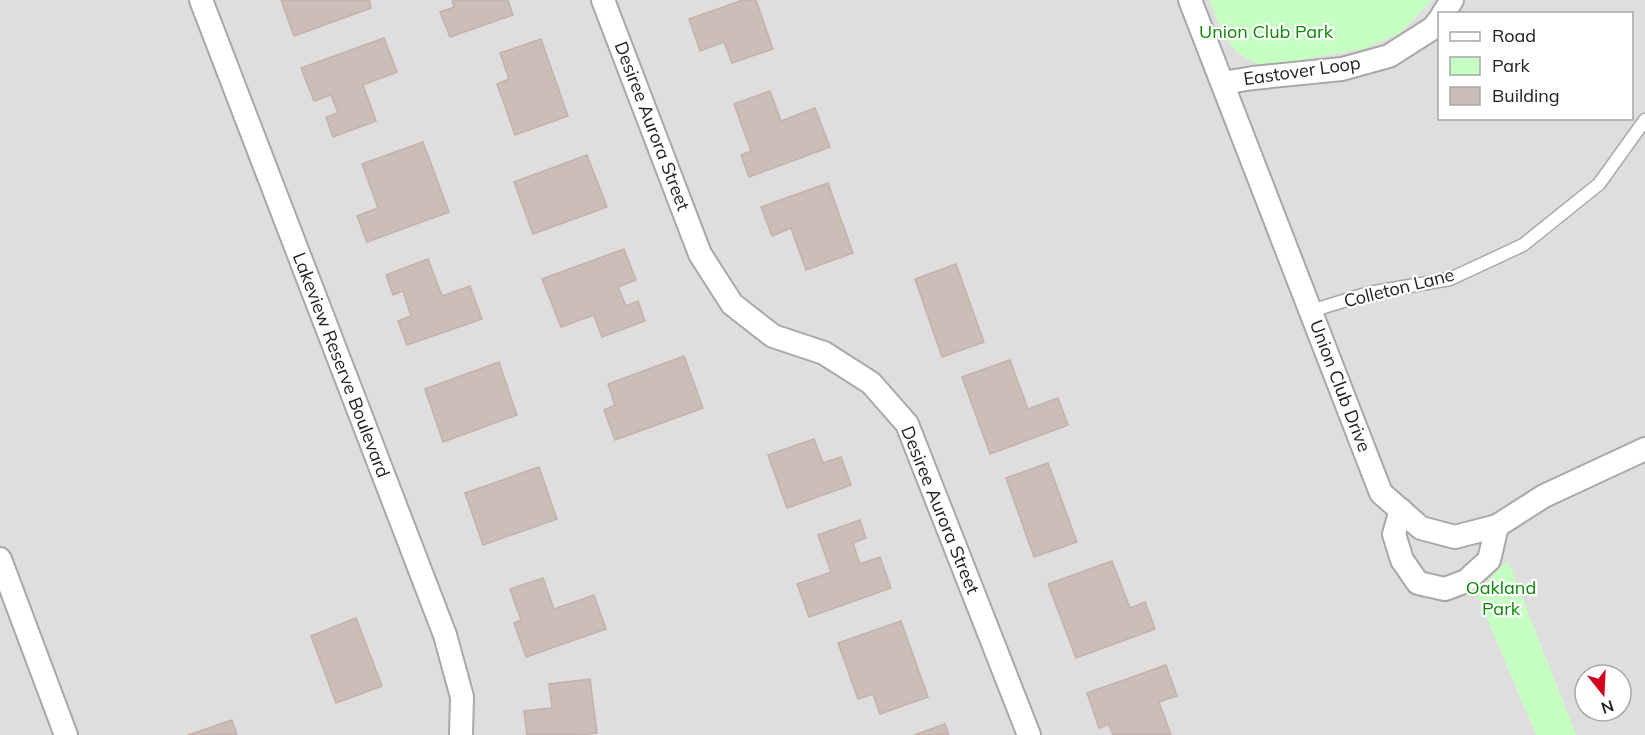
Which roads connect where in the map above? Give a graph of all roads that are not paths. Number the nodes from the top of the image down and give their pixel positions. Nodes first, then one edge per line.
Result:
1 (201, 0) edge
2 (603, 0) edge
3 (1190, 0) edge
4 (1438, 22) edge
5 (1222, 83) junction
6 (1645, 120) edge
7 (1311, 311) junction
8 (1645, 449) edge
9 (1401, 510) junction
10 (1497, 526) junction
11 (0, 559) edge
12 (66, 735) edge
13 (461, 735) edge
14 (1029, 735) edge

1 - 13 street, Lakeview Reserve Boulevard
2 - 14 street, Desiree Aurora Street
3 - 5 street, Union Club Drive
4 - 5 street, Eastover Loop
5 - 7 street, Union Club Drive
6 - 7 lane, Colleton Lane
7 - 9 street, Union Club Drive
8 - 10 street, Union Club Drive
9 - 10 street, Union Club Drive
9 - 10 street
11 - 12 street

